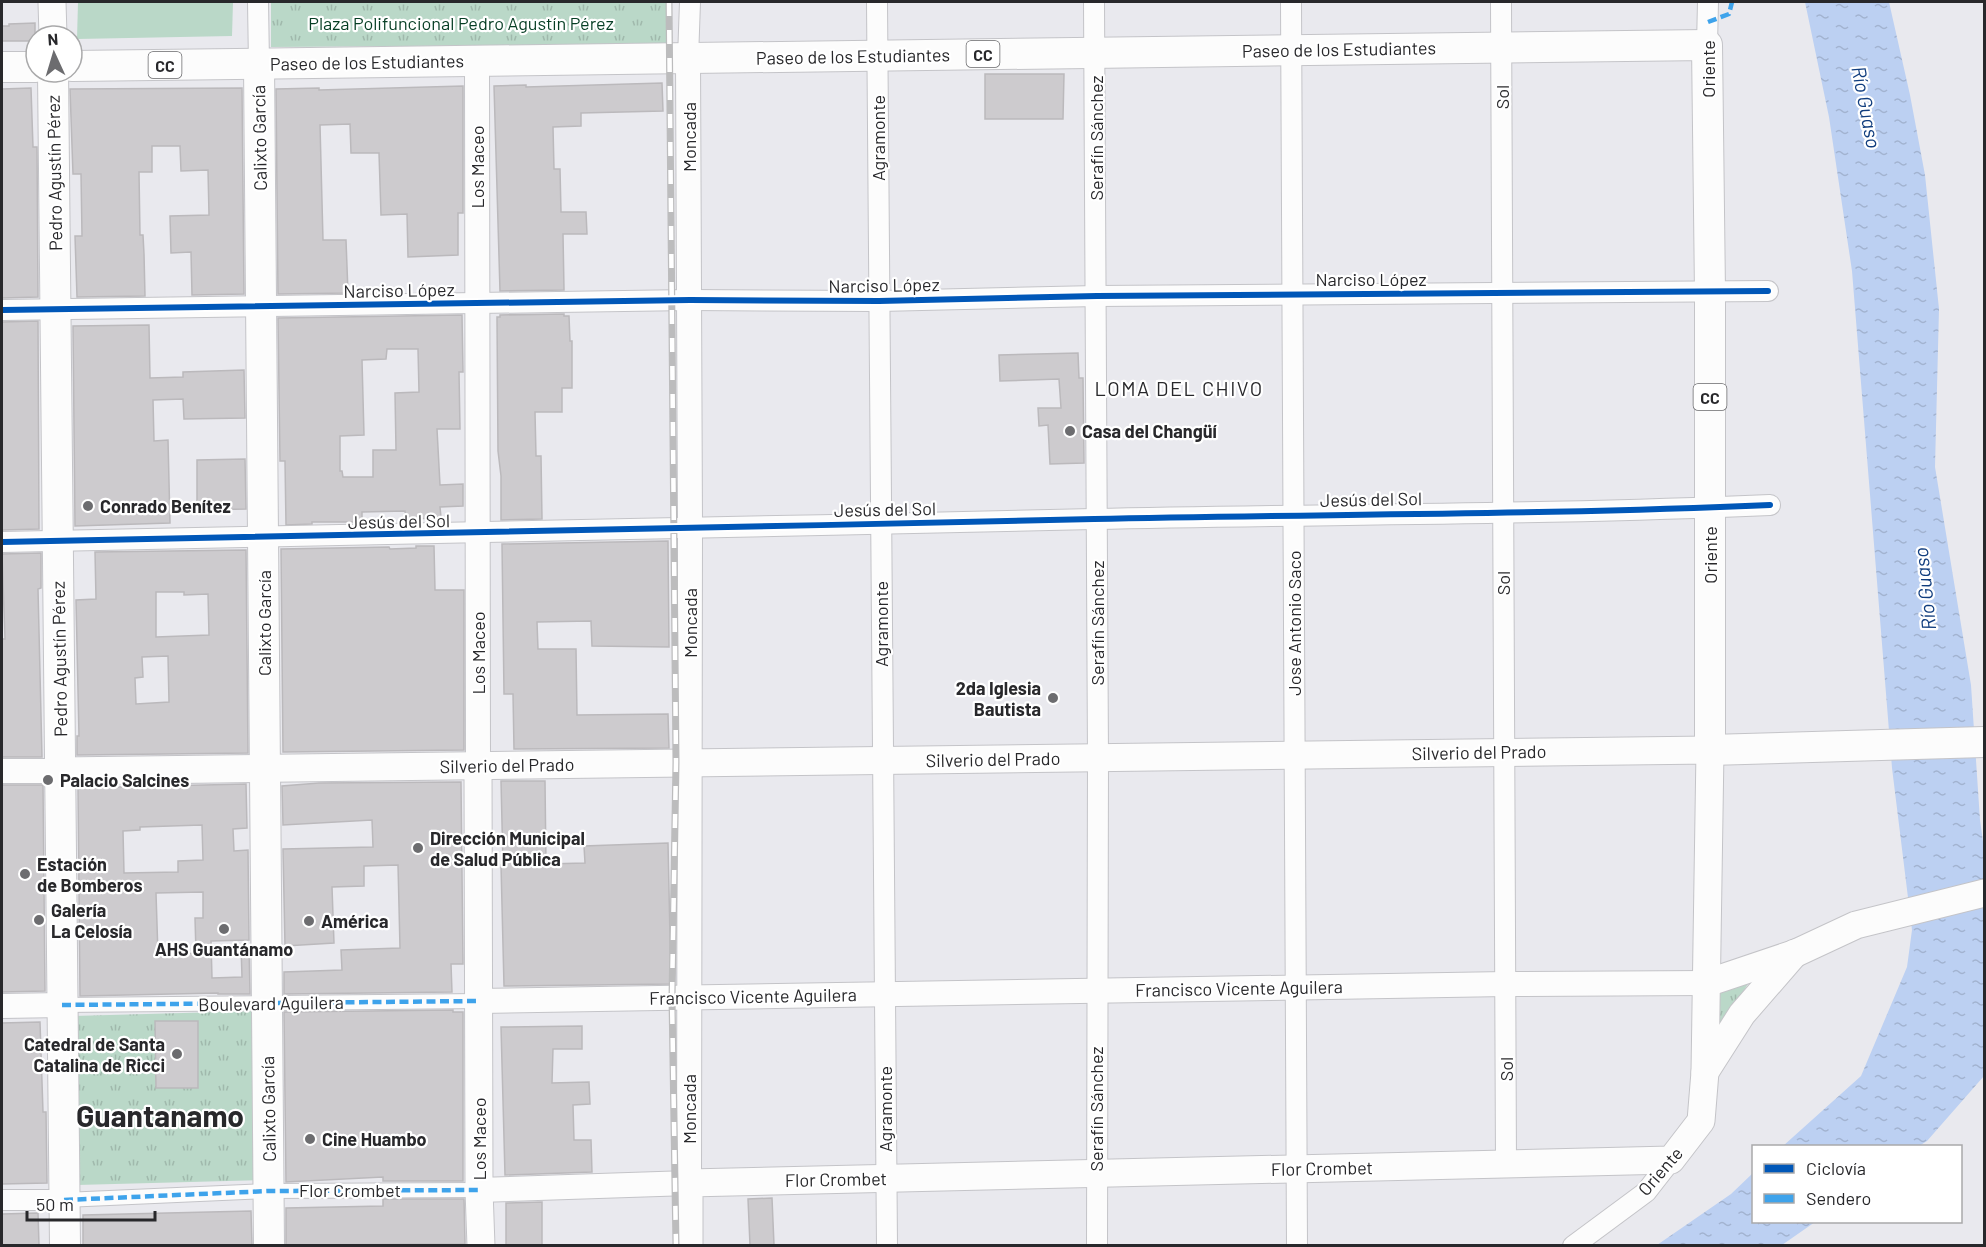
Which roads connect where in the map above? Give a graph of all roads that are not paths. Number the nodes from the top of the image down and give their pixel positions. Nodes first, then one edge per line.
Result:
1 (52, 2) edge
2 (258, 2) edge
3 (690, 2) edge
4 (877, 2) edge
5 (1094, 2) edge
6 (1291, 2) edge
7 (1501, 2) edge
8 (1708, 2) edge
9 (52, 24) edge
10 (1707, 45) junction
11 (1502, 48) junction
12 (1290, 50) junction
13 (1095, 51) junction
14 (877, 56) junction
15 (688, 59) junction
16 (477, 61) junction
17 (259, 64) junction
18 (84, 66) edge
19 (2, 67) edge
20 (24, 67) edge
21 (53, 84) edge
22 (1768, 291) dead end
23 (1710, 293) junction
24 (1292, 294) junction
25 (1502, 294) junction
26 (1097, 296) junction
27 (690, 300) junction
28 (879, 301) junction
29 (477, 304) junction
30 (261, 307) junction
31 (55, 309) junction
32 (2, 310) edge
33 (1770, 505) dead end
34 (1710, 507) junction
35 (1503, 513) junction
36 (1293, 516) junction
37 (1096, 519) junction
38 (880, 525) junction
39 (690, 527) junction
40 (478, 534) junction
41 (263, 538) junction
42 (58, 541) junction
43 (2, 542) edge
44 (1984, 742) edge
45 (1710, 750) junction
46 (1504, 752) junction
47 (1295, 754) junction
48 (1098, 758) junction
49 (882, 760) junction
50 (690, 762) junction
51 (478, 766) junction
52 (265, 768) junction
53 (2, 771) edge
54 (60, 771) junction
55 (1984, 893) edge
56 (1796, 952) junction
57 (1707, 983) junction
58 (1506, 984) junction
59 (1296, 987) junction
60 (1096, 991) junction
61 (884, 994) junction
62 (689, 997) junction
63 (479, 1001) junction
64 (267, 1003) junction
65 (63, 1005) junction
66 (2, 1006) edge
67 (1705, 1072) junction
68 (1671, 1160) junction
69 (1506, 1164) junction
70 (1297, 1169) junction
71 (1096, 1173) junction
72 (885, 1178) junction
73 (689, 1183) junction
74 (479, 1190) junction
75 (269, 1191) junction
76 (2, 1200) edge
77 (64, 1200) junction
78 (65, 1245) edge
79 (269, 1245) edge
80 (481, 1245) edge
81 (689, 1245) edge
82 (887, 1245) edge
83 (1097, 1245) edge
84 (1298, 1245) edge
85 (1573, 1245) edge

1 - 9 main road
2 - 17 street, Calixto García
3 - 15 street, Moncada
4 - 14 street, Agramonte
5 - 13 street, Serafín Sánchez
6 - 12 street, Jose Antonio Saco
7 - 11 street, Sol
8 - 10 street, Oriente
10 - 11 main road, Paseo de los Estudiantes / CC
10 - 23 main road, Oriente / CC
11 - 12 main road, Paseo de los Estudiantes / CC
11 - 25 street, Sol
12 - 13 main road, Paseo de los Estudiantes / CC
12 - 24 street, Jose Antonio Saco
13 - 14 main road, Paseo de los Estudiantes / CC
13 - 26 street, Serafín Sánchez
14 - 15 main road, Paseo de los Estudiantes / CC
14 - 28 street, Agramonte
15 - 16 main road, Paseo de los Estudiantes / CC
15 - 27 street, Moncada
16 - 17 main road, Paseo de los Estudiantes / CC
16 - 29 street, Los Maceo
17 - 18 main road, Paseo de los Estudiantes / CC
17 - 30 main road, Calixto García
19 - 20 main road
21 - 31 main road, Pedro Agustín Pérez
22 - 23 street, Narciso López
23 - 25 street, Narciso López
23 - 34 main road, Oriente / CC
24 - 25 street, Narciso López
24 - 26 street, Narciso López
24 - 36 street, Jose Antonio Saco
25 - 35 street, Sol
26 - 28 street, Narciso López
26 - 37 street, Serafín Sánchez
27 - 28 street, Narciso López
27 - 29 street, Narciso López
27 - 39 street, Moncada
28 - 38 street, Agramonte
29 - 30 street, Narciso López
29 - 40 street, Los Maceo
30 - 31 street, Narciso López
30 - 41 main road, Calixto García
31 - 32 street, Narciso López
31 - 42 main road, Pedro Agustín Pérez
33 - 34 street, Jesús del Sol
34 - 35 street, Jesús del Sol
34 - 45 main road, Oriente / CC
35 - 36 street, Jesús del Sol
35 - 46 street, Sol
36 - 37 street, Jesús del Sol
36 - 47 street, Jose Antonio Saco
37 - 38 street, Jesús del Sol
37 - 48 street, Serafín Sánchez
38 - 39 street, Jesús del Sol
38 - 49 street, Agramonte
39 - 40 street, Jesús del Sol
39 - 50 street, Moncada
40 - 41 street, Jesús del Sol
40 - 51 street, Los Maceo
41 - 42 street, Jesús del Sol
41 - 52 main road, Calixto García
42 - 43 street, Jesús del Sol
42 - 54 main road, Pedro Agustín Pérez
44 - 45 main road, Silverio del Prado
45 - 46 main road, Silverio del Prado
45 - 57 main road, Oriente
46 - 47 main road, Silverio del Prado
46 - 58 street, Sol
47 - 48 main road, Silverio del Prado
47 - 59 street, Jose Antonio Saco
48 - 49 main road, Silverio del Prado
48 - 60 street, Serafín Sánchez
49 - 50 main road, Silverio del Prado
49 - 61 street, Agramonte
50 - 51 main road, Silverio del Prado
50 - 62 street, Moncada
51 - 52 main road, Silverio del Prado
51 - 63 main road, Los Maceo
52 - 54 main road, Silverio del Prado
52 - 64 main road, Calixto García
53 - 54 street, Silverio del Prado
54 - 65 main road, Pedro Agustín Pérez
55 - 56 main road, Francisco Vicente Aguilera
56 - 57 main road, Francisco Vicente Aguilera
56 - 67 main road, Oriente
57 - 58 street, Francisco Vicente Aguilera
57 - 67 main road, Oriente
58 - 59 street, Francisco Vicente Aguilera
58 - 69 street, Sol
59 - 60 street, Francisco Vicente Aguilera
59 - 70 street, Jose Antonio Saco
60 - 61 street, Francisco Vicente Aguilera
60 - 71 street, Serafín Sánchez
61 - 62 street, Francisco Vicente Aguilera
61 - 72 street, Agramonte
62 - 63 street, Francisco Vicente Aguilera
62 - 73 street, Moncada
63 - 64 street, Boulevard Aguilera
63 - 74 main road, Los Maceo
64 - 65 street, Boulevard Aguilera
64 - 75 main road, Calixto García
65 - 66 street
65 - 77 main road, Pedro Agustín Pérez
67 - 68 main road, Oriente
68 - 69 main road, Flor Crombet
68 - 85 street, Oriente
69 - 70 main road, Flor Crombet
70 - 71 main road, Flor Crombet
70 - 84 street, Jose Antonio Saco
71 - 72 main road, Flor Crombet
71 - 83 street, Serafín Sánchez
72 - 73 main road, Flor Crombet
72 - 82 street, Agramonte
73 - 74 street, Flor Crombet
73 - 81 main road, Moncada
74 - 75 street, Flor Crombet
74 - 80 main road, Los Maceo
75 - 77 street, Flor Crombet
75 - 79 main road, Calixto García
76 - 77 street, Flor Crombet
77 - 78 main road, Pedro Agustín Pérez

